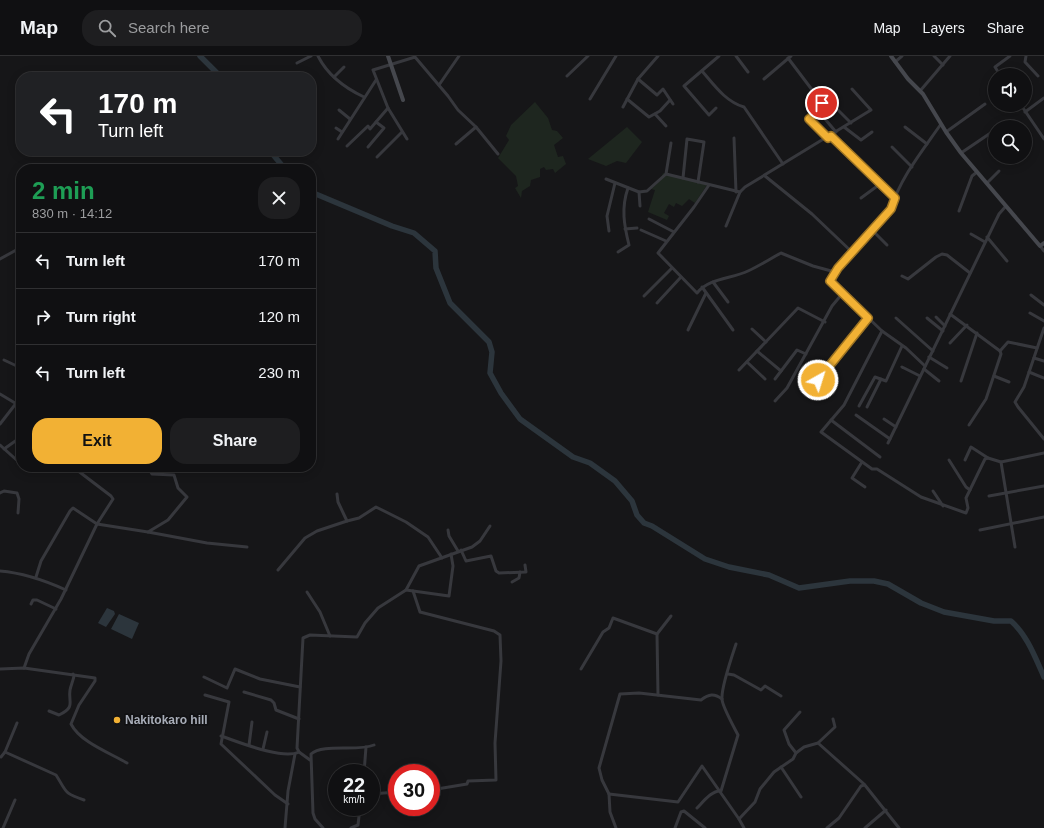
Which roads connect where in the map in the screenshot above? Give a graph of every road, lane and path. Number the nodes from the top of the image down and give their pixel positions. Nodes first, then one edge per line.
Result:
1 (311, 56) edge
2 (318, 56) edge
3 (388, 56) edge
4 (459, 56) edge
5 (588, 56) edge
6 (616, 56) edge
7 (658, 56) edge
8 (719, 56) edge
9 (736, 56) edge
10 (891, 56) edge
11 (902, 56) edge
12 (934, 56) edge
13 (950, 56) edge
14 (1010, 56) edge
15 (1026, 56) edge
16 (789, 57) edge
17 (895, 62) junction
18 (297, 63) dead end
19 (391, 64) junction
20 (943, 65) junction
21 (344, 67) dead end
22 (995, 68) edge
23 (702, 71) junction
24 (748, 72) dead end
25 (567, 76) dead end
26 (1038, 76) dead end
27 (334, 77) junction
28 (764, 78) dead end
29 (638, 79) junction
30 (376, 80) junction
31 (439, 85) junction
32 (852, 89) dead end
33 (920, 91) junction
34 (364, 97) junction
35 (1044, 98) edge
36 (590, 99) dead end
37 (627, 99) junction
38 (403, 100) dead end
39 (670, 100) junction
40 (673, 104) dead end
41 (985, 104) dead end
42 (833, 105) dead end
43 (623, 107) dead end
44 (1032, 107) edge
45 (388, 108) junction
46 (716, 108) dead end
47 (339, 110) dead end
48 (1025, 112) edge
49 (655, 114) junction
50 (350, 119) junction
51 (825, 119) dead end
52 (376, 122) junction
53 (850, 123) junction
54 (941, 124) junction
55 (666, 126) dead end
56 (476, 127) junction
57 (844, 127) junction
58 (905, 127) dead end
59 (336, 128) dead end
60 (342, 132) junction
61 (402, 132) junction
62 (836, 132) junction
63 (872, 132) dead end
64 (946, 132) junction
65 (988, 135) edge
66 (831, 136) junction
67 (734, 138) dead end
68 (828, 138) junction
69 (338, 139) dead end
70 (407, 139) dead end
71 (1044, 139) edge
72 (671, 143) dead end
73 (456, 144) dead end
74 (928, 144) junction
75 (347, 146) dead end
76 (368, 147) dead end
77 (892, 147) dead end
78 (961, 152) junction
79 (498, 154) dead end
80 (377, 157) dead end
81 (783, 164) junction
82 (912, 167) junction
83 (977, 172) junction
84 (999, 172) dead end
85 (666, 174) junction
86 (765, 176) junction
87 (683, 178) junction
88 (606, 179) dead end
89 (698, 182) junction
90 (615, 183) junction
91 (987, 183) junction
92 (709, 184) junction
93 (880, 184) junction
94 (628, 188) junction
95 (639, 192) junction
96 (736, 192) junction
97 (740, 192) junction
98 (860, 198) dead end
99 (895, 198) junction
100 (640, 206) dead end
101 (1006, 206) junction
102 (959, 211) dead end
103 (649, 219) dead end
104 (726, 226) dead end
105 (637, 228) dead end
106 (625, 229) junction
107 (641, 230) dead end
108 (609, 231) dead end
109 (873, 231) junction
110 (674, 232) junction
111 (971, 234) dead end
112 (987, 237) junction
113 (666, 241) junction
114 (985, 242) junction
115 (1044, 243) edge
116 (887, 244) dead end
117 (1040, 246) junction
118 (16, 249) edge
119 (1044, 251) edge
120 (618, 252) dead end
121 (853, 253) junction
122 (0, 258) edge
123 (1007, 261) dead end
124 (672, 268) junction
125 (835, 272) junction
126 (970, 273) junction
127 (902, 276) dead end
128 (681, 277) junction
129 (713, 282) junction
130 (702, 287) junction
131 (706, 293) junction
132 (842, 294) junction
133 (1031, 295) dead end
134 (644, 296) dead end
135 (656, 302) dead end
136 (728, 302) dead end
137 (1044, 305) edge
138 (1030, 313) dead end
139 (950, 314) junction
140 (936, 317) dead end
141 (868, 318) junction
142 (896, 318) dead end
143 (927, 318) dead end
144 (1044, 321) edge
145 (825, 322) junction
146 (967, 325) junction
147 (945, 326) junction
148 (1044, 328) edge
149 (752, 329) dead end
150 (688, 330) dead end
151 (733, 330) dead end
152 (882, 331) junction
153 (943, 331) junction
154 (977, 333) junction
155 (1040, 338) junction
156 (1044, 339) edge
157 (766, 342) junction
158 (950, 343) dead end
159 (902, 346) junction
160 (1037, 348) junction
161 (757, 351) junction
162 (933, 351) junction
163 (1000, 351) junction
164 (806, 354) junction
165 (929, 357) junction
166 (1034, 358) junction
167 (4, 360) dead end
168 (1044, 361) edge
169 (747, 362) junction
170 (16, 366) edge
171 (902, 367) dead end
172 (924, 368) junction
173 (947, 368) dead end
174 (739, 370) dead end
175 (781, 371) junction
176 (1029, 372) junction
177 (920, 376) junction
178 (994, 376) junction
179 (765, 378) dead end
180 (1044, 378) edge
181 (775, 379) dead end
182 (881, 379) junction
183 (837, 380) dead end
184 (939, 382) dead end
185 (961, 382) dead end
186 (1009, 382) dead end
187 (0, 394) edge
188 (775, 401) dead end
189 (15, 403) joint
190 (858, 406) dead end
191 (867, 407) dead end
192 (0, 415) edge
193 (856, 415) dead end
194 (4, 417) junction
195 (884, 419) dead end
196 (831, 420) junction
197 (0, 424) edge
198 (969, 425) dead end
199 (896, 427) junction
200 (1044, 439) edge
201 (890, 440) junction
202 (16, 441) edge
203 (888, 443) dead end
204 (0, 445) edge
205 (4, 449) junction
206 (1044, 453) edge
207 (880, 457) dead end
208 (988, 458) junction
209 (16, 460) edge
210 (949, 460) dead end
211 (965, 460) dead end
212 (862, 462) junction
213 (1001, 462) junction
214 (79, 472) edge
215 (151, 472) edge
216 (1044, 486) edge
217 (865, 487) dead end
218 (970, 490) junction
219 (933, 491) dead end
220 (0, 493) edge
221 (1006, 493) junction
222 (337, 494) dead end
223 (989, 496) dead end
224 (943, 506) junction
225 (18, 513) dead end
226 (1044, 517) edge
227 (348, 521) junction
228 (97, 524) junction
229 (1011, 524) junction
230 (490, 526) dead end
231 (448, 530) dead end
232 (980, 530) dead end
233 (148, 532) junction
234 (247, 547) dead end
235 (1015, 547) dead end
236 (459, 551) junction
237 (451, 554) junction
238 (442, 558) junction
239 (525, 565) dead end
240 (278, 570) dead end
241 (0, 571) edge
242 (520, 572) junction
243 (36, 577) junction
244 (512, 582) dead end
245 (66, 590) junction
246 (406, 590) junction
247 (413, 591) junction
248 (307, 592) dead end
249 (30, 604) dead end
250 (56, 609) junction
251 (671, 616) dead end
252 (657, 634) junction
253 (330, 636) junction
254 (736, 644) dead end
255 (24, 668) junction
256 (0, 669) edge
257 (582, 669) dead end
258 (73, 674) junction
259 (728, 674) junction
260 (204, 677) dead end
261 (300, 687) junction
262 (244, 692) dead end
263 (205, 695) dead end
264 (658, 695) junction
265 (781, 696) dead end
266 (722, 699) junction
267 (49, 711) dead end
268 (800, 712) dead end
269 (299, 719) junction
270 (833, 719) dead end
271 (252, 722) dead end
272 (17, 723) dead end
273 (267, 732) dead end
274 (221, 736) junction
275 (818, 743) junction
276 (249, 745) junction
277 (374, 745) dead end
278 (366, 747) junction
279 (263, 749) junction
280 (5, 752) junction
281 (299, 752) junction
282 (796, 753) junction
283 (295, 754) junction
284 (0, 758) edge
285 (310, 760) junction
286 (128, 763) dead end
287 (365, 764) edge
288 (781, 767) junction
289 (864, 785) junction
290 (440, 789) edge
291 (721, 791) junction
292 (609, 794) junction
293 (801, 797) dead end
294 (15, 800) dead end
295 (84, 800) dead end
296 (288, 804) junction
297 (697, 808) dead end
298 (886, 810) junction
299 (359, 816) edge
300 (739, 818) junction
301 (2, 828) edge
302 (286, 828) edge
303 (323, 828) edge
304 (351, 828) edge
305 (616, 828) edge
306 (675, 828) edge
307 (705, 828) edge
308 (744, 828) edge
309 (827, 828) edge
310 (864, 828) edge
311 (899, 828) edge

1 - 18 street
2 - 27 street
3 - 19 street
4 - 31 street
5 - 25 street
6 - 36 street
7 - 29 street
8 - 23 street
9 - 24 street
10 - 17 street
11 - 17 street
12 - 20 street
13 - 20 street
14 - 22 street
15 - 26 street
16 - 28 street
16 - 68 street
17 - 33 street
19 - 30 street
19 - 31 street
19 - 38 street
20 - 33 street
21 - 27 street
23 - 46 street
23 - 81 street
27 - 34 street
29 - 37 street
29 - 39 street
30 - 34 street
30 - 45 street
31 - 56 street
32 - 53 street
33 - 54 street
34 - 50 street
35 - 44 street
37 - 43 street
37 - 49 street
39 - 40 street
39 - 49 street
41 - 64 street
42 - 53 street
45 - 52 street
45 - 61 street
47 - 50 street
48 - 71 street
49 - 55 street
50 - 60 street
51 - 62 street
52 - 75 street
52 - 76 street
53 - 57 street
54 - 64 street
54 - 74 street
56 - 73 street
56 - 79 street
57 - 62 street
57 - 63 street
58 - 74 street
59 - 60 street
60 - 69 street
61 - 70 street
61 - 80 street
62 - 66 street
64 - 78 street
65 - 78 street
66 - 68 street
66 - 93 street
67 - 96 street
68 - 81 street
72 - 85 street
74 - 82 street
77 - 82 street
78 - 83 street
81 - 86 street
82 - 99 street
83 - 91 street
83 - 102 street
84 - 91 street
85 - 87 street
85 - 95 street
86 - 97 street
86 - 121 street
87 - 89 street
87 - 89 street
88 - 90 street
89 - 92 street
90 - 94 street
90 - 108 street
91 - 101 street
92 - 96 street
92 - 110 street
93 - 98 street
93 - 99 street
94 - 95 street
94 - 106 street
95 - 100 street
96 - 97 street
97 - 104 street
99 - 109 street
101 - 112 street
101 - 117 street
103 - 110 street
105 - 106 street
106 - 120 street
107 - 113 street
109 - 116 street
109 - 121 street
110 - 113 street
111 - 114 street
112 - 114 street
112 - 123 street
113 - 124 street
114 - 126 street
115 - 117 street
117 - 119 street
118 - 122 street
121 - 125 street
124 - 128 street
124 - 134 street
125 - 129 street
125 - 132 street
126 - 127 street
126 - 139 street
128 - 130 street
128 - 135 street
129 - 130 street
129 - 136 street
130 - 131 street
131 - 150 street
131 - 151 street
132 - 141 street
132 - 145 street
133 - 137 street
138 - 144 street
139 - 146 street
139 - 147 street
140 - 147 street
141 - 152 street
141 - 183 street
142 - 162 street
143 - 153 street
145 - 157 street
145 - 164 street
146 - 154 street
146 - 158 street
147 - 153 street
148 - 155 street
149 - 157 street
152 - 159 street
152 - 196 street
153 - 162 street
154 - 163 street
154 - 185 street
155 - 156 street
155 - 160 street
157 - 161 street
159 - 172 street
159 - 182 street
160 - 163 street
160 - 166 street
161 - 169 street
161 - 175 street
162 - 165 street
163 - 178 street
164 - 175 street
164 - 188 street
165 - 172 street
165 - 173 street
166 - 168 street
166 - 176 street
167 - 170 street
169 - 174 street
169 - 179 street
171 - 177 street
172 - 177 street
172 - 184 street
175 - 181 street
176 - 180 street
176 - 200 street
177 - 199 street
178 - 186 street
178 - 198 street
182 - 190 street
182 - 191 street
187 - 189 street
189 - 194 street
192 - 194 street
193 - 201 street
194 - 197 street
195 - 199 street
196 - 207 street
196 - 212 street
199 - 201 street
201 - 203 street
202 - 205 street
204 - 205 street
205 - 209 street
206 - 213 street
208 - 211 street
208 - 213 street
208 - 218 street
210 - 218 street
212 - 217 street
212 - 224 street
213 - 221 street
214 - 228 street
215 - 233 street
216 - 221 street
218 - 224 street
219 - 224 street
220 - 225 street
221 - 223 street
221 - 229 street
222 - 227 street
226 - 229 street
227 - 238 street
227 - 240 street
228 - 233 street
228 - 243 street
228 - 245 street
229 - 232 street
229 - 235 street
230 - 236 street
231 - 236 street
233 - 234 street
236 - 237 street
236 - 242 street
237 - 238 street
237 - 247 street
238 - 246 street
239 - 242 street
241 - 243 street
242 - 244 street
243 - 245 street
245 - 250 street
246 - 247 street
246 - 253 street
247 - 290 street
248 - 253 street
249 - 250 street
250 - 255 street
251 - 252 street
252 - 257 street
252 - 264 street
253 - 261 street
254 - 259 street
255 - 256 street
255 - 258 street
258 - 267 street
258 - 286 street
259 - 265 street
259 - 266 street
260 - 261 street
261 - 269 street
262 - 269 street
263 - 274 street
264 - 266 street
264 - 292 street
266 - 291 street
268 - 282 street
269 - 281 street
270 - 275 street
271 - 276 street
272 - 280 street
273 - 279 street
274 - 276 street
274 - 296 street
275 - 282 street
275 - 289 street
276 - 279 street
277 - 278 street
278 - 285 street
278 - 287 street
279 - 283 street
280 - 284 street
280 - 295 street
281 - 283 street
281 - 285 street
282 - 288 street
283 - 296 street
285 - 303 street
288 - 293 street
288 - 300 street
289 - 298 street
289 - 309 street
291 - 292 street
291 - 297 street
291 - 300 street
292 - 305 street
294 - 301 street
296 - 302 street
298 - 310 street
298 - 311 street
299 - 304 street
300 - 308 street
306 - 307 street

